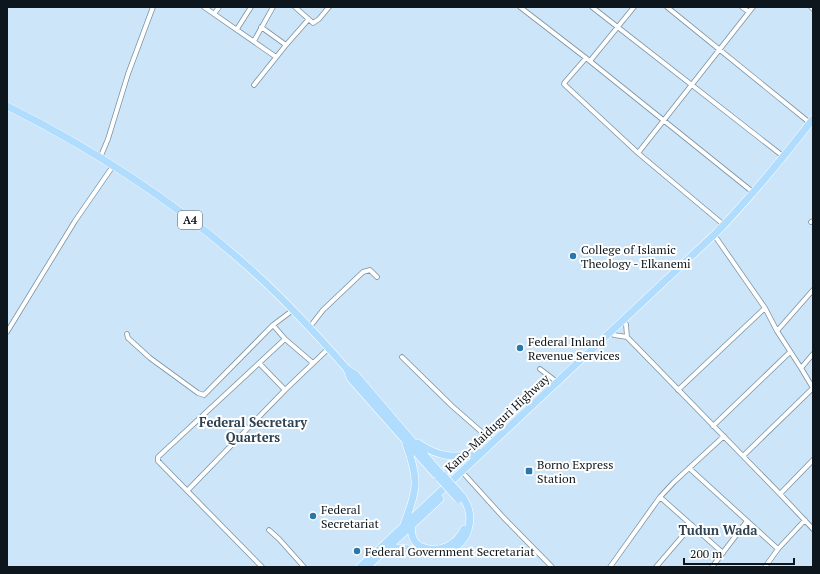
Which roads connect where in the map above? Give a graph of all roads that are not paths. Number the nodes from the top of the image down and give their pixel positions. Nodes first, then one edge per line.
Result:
1 (153, 7) edge
2 (204, 7) edge
3 (219, 7) edge
4 (251, 7) edge
5 (273, 7) edge
6 (295, 7) edge
7 (329, 7) edge
8 (520, 7) edge
9 (592, 7) edge
10 (634, 7) edge
11 (667, 7) edge
12 (742, 7) edge
13 (753, 7) edge
14 (749, 12) junction
15 (214, 14) junction
16 (308, 20) junction
17 (261, 27) junction
18 (618, 28) junction
19 (237, 29) junction
20 (254, 41) junction
21 (286, 45) junction
22 (720, 49) junction
23 (276, 57) junction
24 (588, 60) junction
25 (254, 85) dead end
26 (692, 85) junction
27 (7, 106) edge
28 (664, 121) junction
29 (812, 122) edge
30 (638, 153) junction
31 (784, 157) junction
32 (100, 158) junction
33 (113, 166) junction
34 (754, 193) junction
35 (724, 225) junction
36 (717, 239) junction
37 (377, 277) dead end
38 (813, 290) edge
39 (765, 308) junction
40 (293, 310) junction
41 (626, 324) junction
42 (273, 325) junction
43 (309, 328) junction
44 (777, 331) junction
45 (7, 332) edge
46 (127, 334) dead end
47 (614, 335) junction
48 (627, 337) junction
49 (285, 339) junction
50 (329, 348) junction
51 (790, 352) junction
52 (813, 354) edge
53 (402, 357) dead end
54 (259, 363) junction
55 (313, 363) junction
56 (802, 368) junction
57 (540, 369) dead end
58 (556, 382) junction
59 (813, 388) edge
60 (285, 390) junction
61 (678, 390) junction
62 (713, 426) junction
63 (724, 436) junction
64 (406, 438) junction
65 (493, 442) junction
66 (482, 452) junction
67 (743, 456) junction
68 (813, 460) edge
69 (689, 468) junction
70 (465, 475) junction
71 (188, 490) junction
72 (780, 494) junction
73 (459, 497) junction
74 (660, 497) junction
75 (804, 520) junction
76 (747, 521) junction
77 (692, 525) junction
78 (403, 526) junction
79 (411, 526) junction
80 (813, 529) edge
81 (269, 530) dead end
82 (778, 548) junction
83 (385, 551) junction
84 (723, 553) junction
85 (262, 567) edge
86 (304, 567) edge
87 (360, 567) edge
88 (367, 567) edge
89 (552, 567) edge
90 (610, 567) edge
91 (656, 567) edge
92 (712, 567) edge
93 (765, 567) edge

1 - 32 street
2 - 15 street
3 - 15 street
4 - 19 street
5 - 17 street
6 - 16 street
7 - 16 street
8 - 24 street
9 - 18 street
10 - 18 street
11 - 22 street
12 - 14 street
13 - 14 street
14 - 22 street
15 - 19 street
16 - 21 street
17 - 20 street
17 - 21 street
18 - 24 street
18 - 26 street
19 - 20 street
20 - 23 street
21 - 23 street
22 - 26 street
22 - 29 street
23 - 25 street
24 - 28 street
24 - 30 street
26 - 28 street
26 - 31 street
27 - 32 highway, A4
28 - 30 street
28 - 34 street
29 - 31 highway, Kano-Maiduguri Highway
29 - 36 highway, Kano-Maiduguri Highway
30 - 35 street
31 - 34 highway, Kano-Maiduguri Highway
32 - 33 highway, A4
33 - 40 highway, A4
33 - 45 street
34 - 35 highway, Kano-Maiduguri Highway
35 - 58 highway, Kano-Maiduguri Highway
36 - 39 street
36 - 41 highway, Kano-Maiduguri Highway
37 - 43 street
38 - 44 street
39 - 44 street
39 - 61 street
40 - 42 street
40 - 43 highway, A4
41 - 47 highway, Kano-Maiduguri Highway
41 - 48 street
42 - 46 street
42 - 49 street
43 - 50 highway, A4
44 - 51 street
47 - 48 street
47 - 70 highway, Kano-Maiduguri Highway
48 - 61 street
49 - 54 street
49 - 55 street
50 - 55 street
50 - 64 highway, A4
51 - 56 street
51 - 62 street
52 - 56 street
53 - 65 street
54 - 60 street
54 - 71 street
55 - 60 street
56 - 59 street
57 - 58 street
58 - 65 highway, Kano-Maiduguri Highway
59 - 67 street
60 - 71 street
61 - 62 street
62 - 63 street
63 - 67 street
63 - 69 street
64 - 66 highway
64 - 73 highway, A4, bridge
64 - 78 highway
65 - 66 highway, Kano-Maiduguri Highway
66 - 78 highway, Kano-Maiduguri Highway
67 - 72 street
68 - 72 street
69 - 74 street
69 - 76 street
70 - 79 highway, Kano-Maiduguri Highway
70 - 89 street
71 - 85 street
72 - 75 street
73 - 79 highway, A4
73 - 83 highway, A4
74 - 77 street
74 - 90 street
75 - 80 street
75 - 82 street
76 - 82 street
76 - 84 street
77 - 84 street
77 - 91 street
78 - 87 highway, Kano-Maiduguri Highway
79 - 83 highway, Kano-Maiduguri Highway
81 - 86 street
82 - 93 street
83 - 88 highway, Kano-Maiduguri Highway
84 - 92 street

